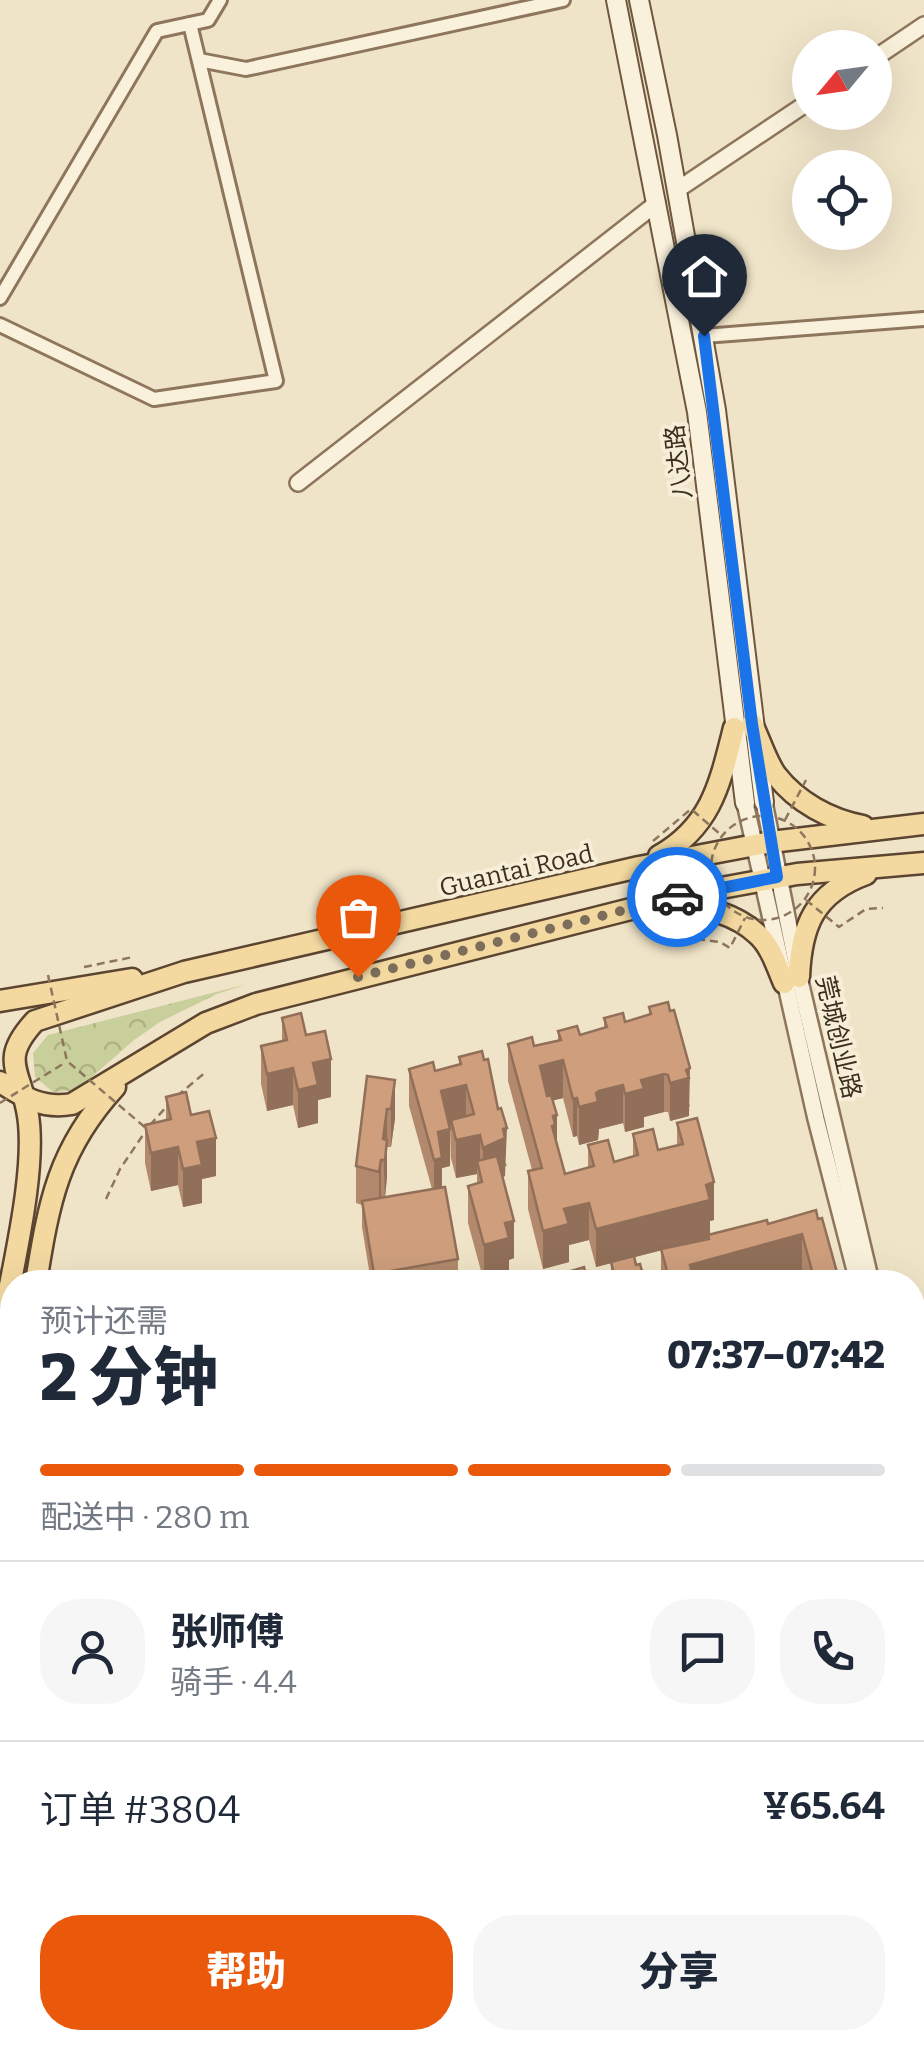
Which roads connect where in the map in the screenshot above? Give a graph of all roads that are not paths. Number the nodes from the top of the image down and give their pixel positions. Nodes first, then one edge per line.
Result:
1 (220, 0) edge
2 (563, 0) edge
3 (616, 0) edge
4 (639, 0) edge
5 (190, 24) junction
6 (924, 25) edge
7 (892, 47) edge
8 (199, 60) junction
9 (792, 113) edge
10 (677, 190) junction
11 (658, 203) junction
12 (0, 298) edge
13 (924, 320) edge
14 (0, 325) edge
15 (704, 336) junction
16 (298, 483) dead end
17 (744, 726) junction
18 (754, 803) joint
19 (924, 824) edge
20 (880, 829) junction
21 (762, 844) junction
22 (924, 863) edge
23 (640, 867) junction
24 (886, 867) junction
25 (769, 878) junction
26 (644, 904) junction
27 (184, 972) junction
28 (792, 980) junction
29 (0, 1000) edge
30 (130, 1071) junction
31 (0, 1084) edge
32 (23, 1097) junction
33 (29, 1154) junction
34 (11, 1270) edge
35 (38, 1270) edge
36 (855, 1270) edge
37 (869, 1270) edge

1 - 5 street
2 - 8 street
3 - 11 main road, 八达路
4 - 10 main road, 八达路
5 - 8 street
5 - 12 street
6 - 7 street
8 - 14 street
9 - 10 street
10 - 15 main road, 八达路
11 - 16 street
11 - 17 main road, 八达路
13 - 15 street
15 - 17 main road, 八达路
17 - 18 main road, 八达路
17 - 20 main road
17 - 23 main road
18 - 21 street, 莞城创业路
19 - 20 main road, Guantai Road
20 - 21 main road, Guantai Road
21 - 23 main road, Guantai Road
21 - 25 street, 莞城创业路
22 - 24 main road
23 - 27 main road, Guantai Road
24 - 25 main road
24 - 28 main road
25 - 26 main road
25 - 28 street, 莞城创业路
26 - 28 main road
26 - 30 main road
27 - 29 main road
27 - 32 main road, Guantai Road
28 - 36 street, 莞城创业路
28 - 37 street, 莞城创业路
30 - 32 main road
30 - 35 main road
31 - 32 main road
31 - 33 main road
32 - 33 main road
33 - 34 main road

